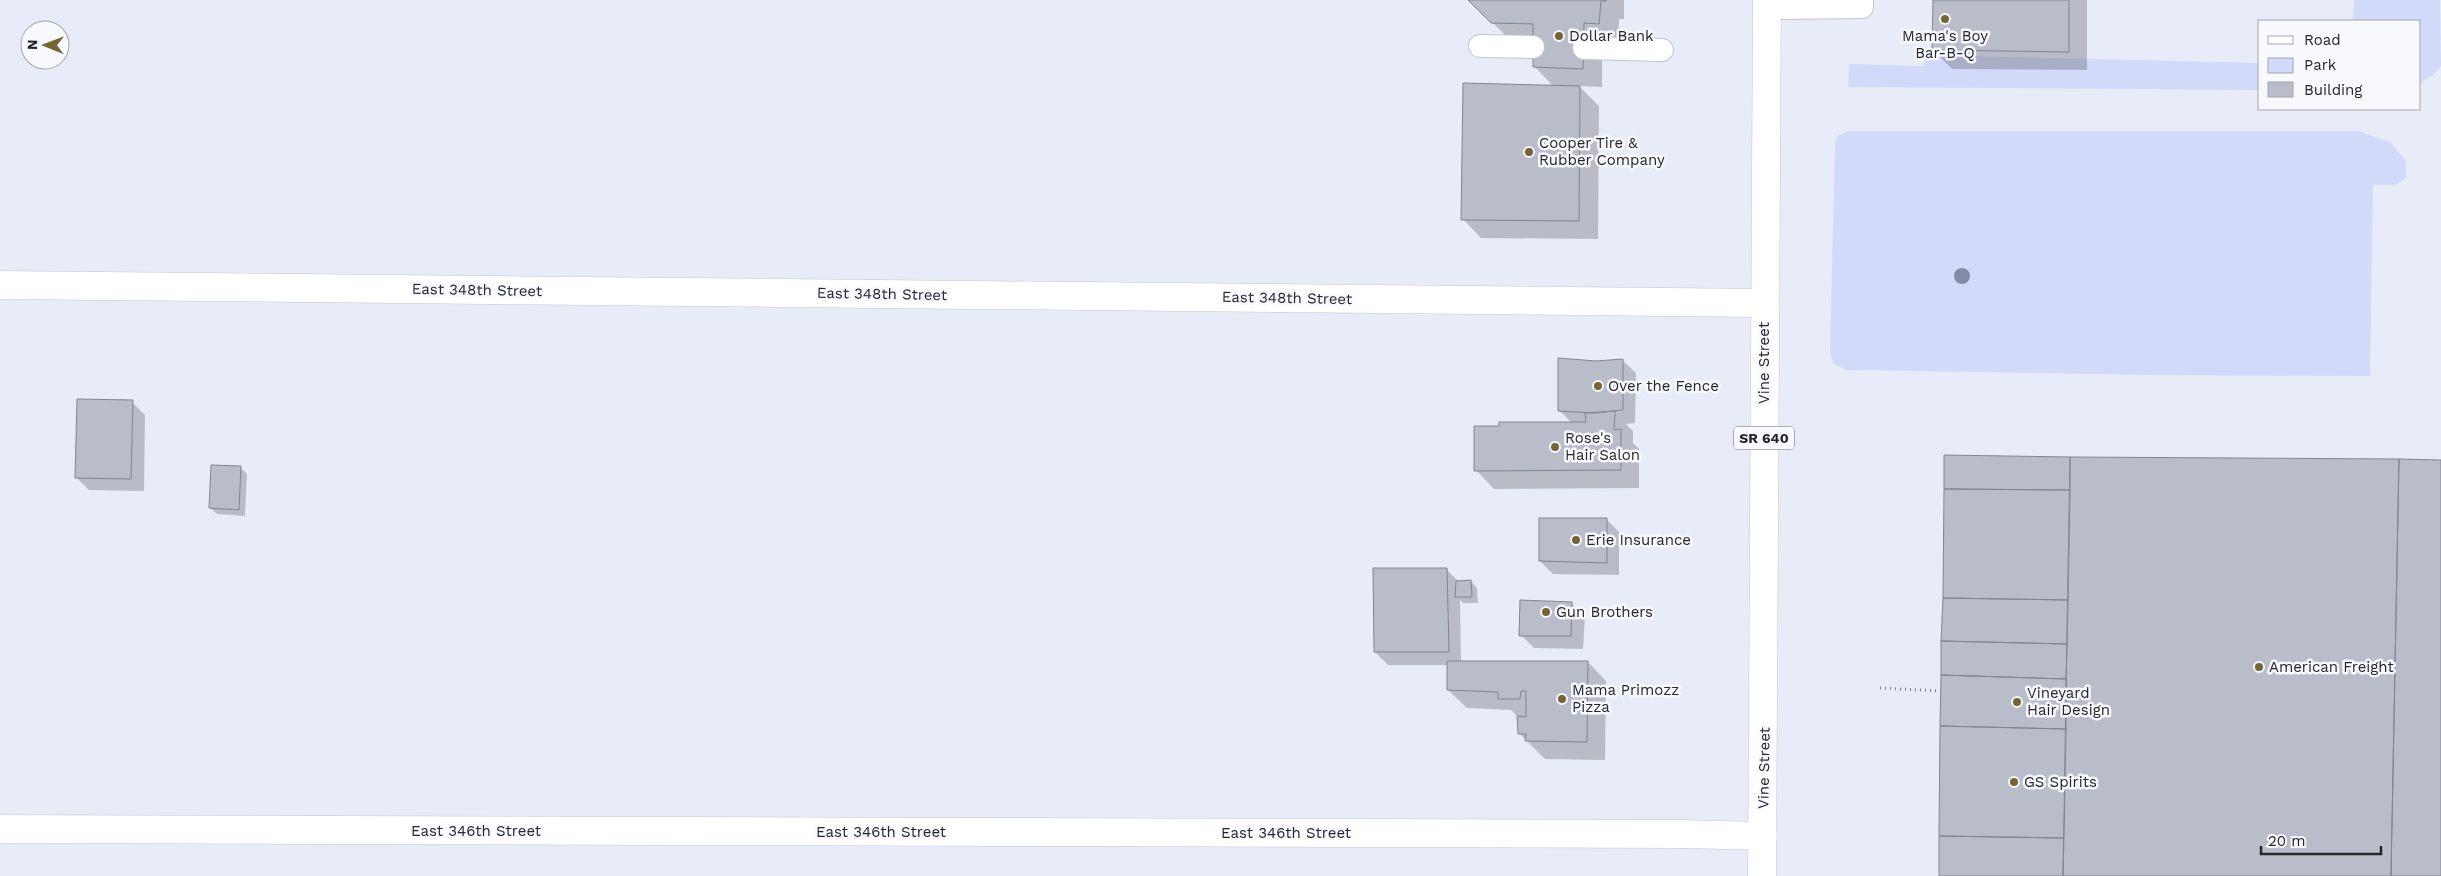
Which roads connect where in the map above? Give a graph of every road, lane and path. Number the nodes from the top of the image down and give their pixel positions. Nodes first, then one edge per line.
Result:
1 (1862, 0) edge
2 (1767, 4) edge
3 (1480, 46) dead end
4 (1533, 48) dead end
5 (1584, 48) dead end
6 (1662, 50) dead end
7 (0, 285) edge
8 (1764, 303) junction
9 (1880, 688) dead end
10 (1939, 691) dead end
11 (0, 829) edge
12 (1762, 836) junction
13 (1762, 876) edge

1 - 2 lane
2 - 8 street, Vine Street / SR 640
3 - 4 lane
5 - 6 lane
7 - 8 street, East 348th Street
8 - 12 street, Vine Street / SR 640
9 - 10 path
11 - 12 street, East 346th Street
12 - 13 street, Vine Street / SR 640

